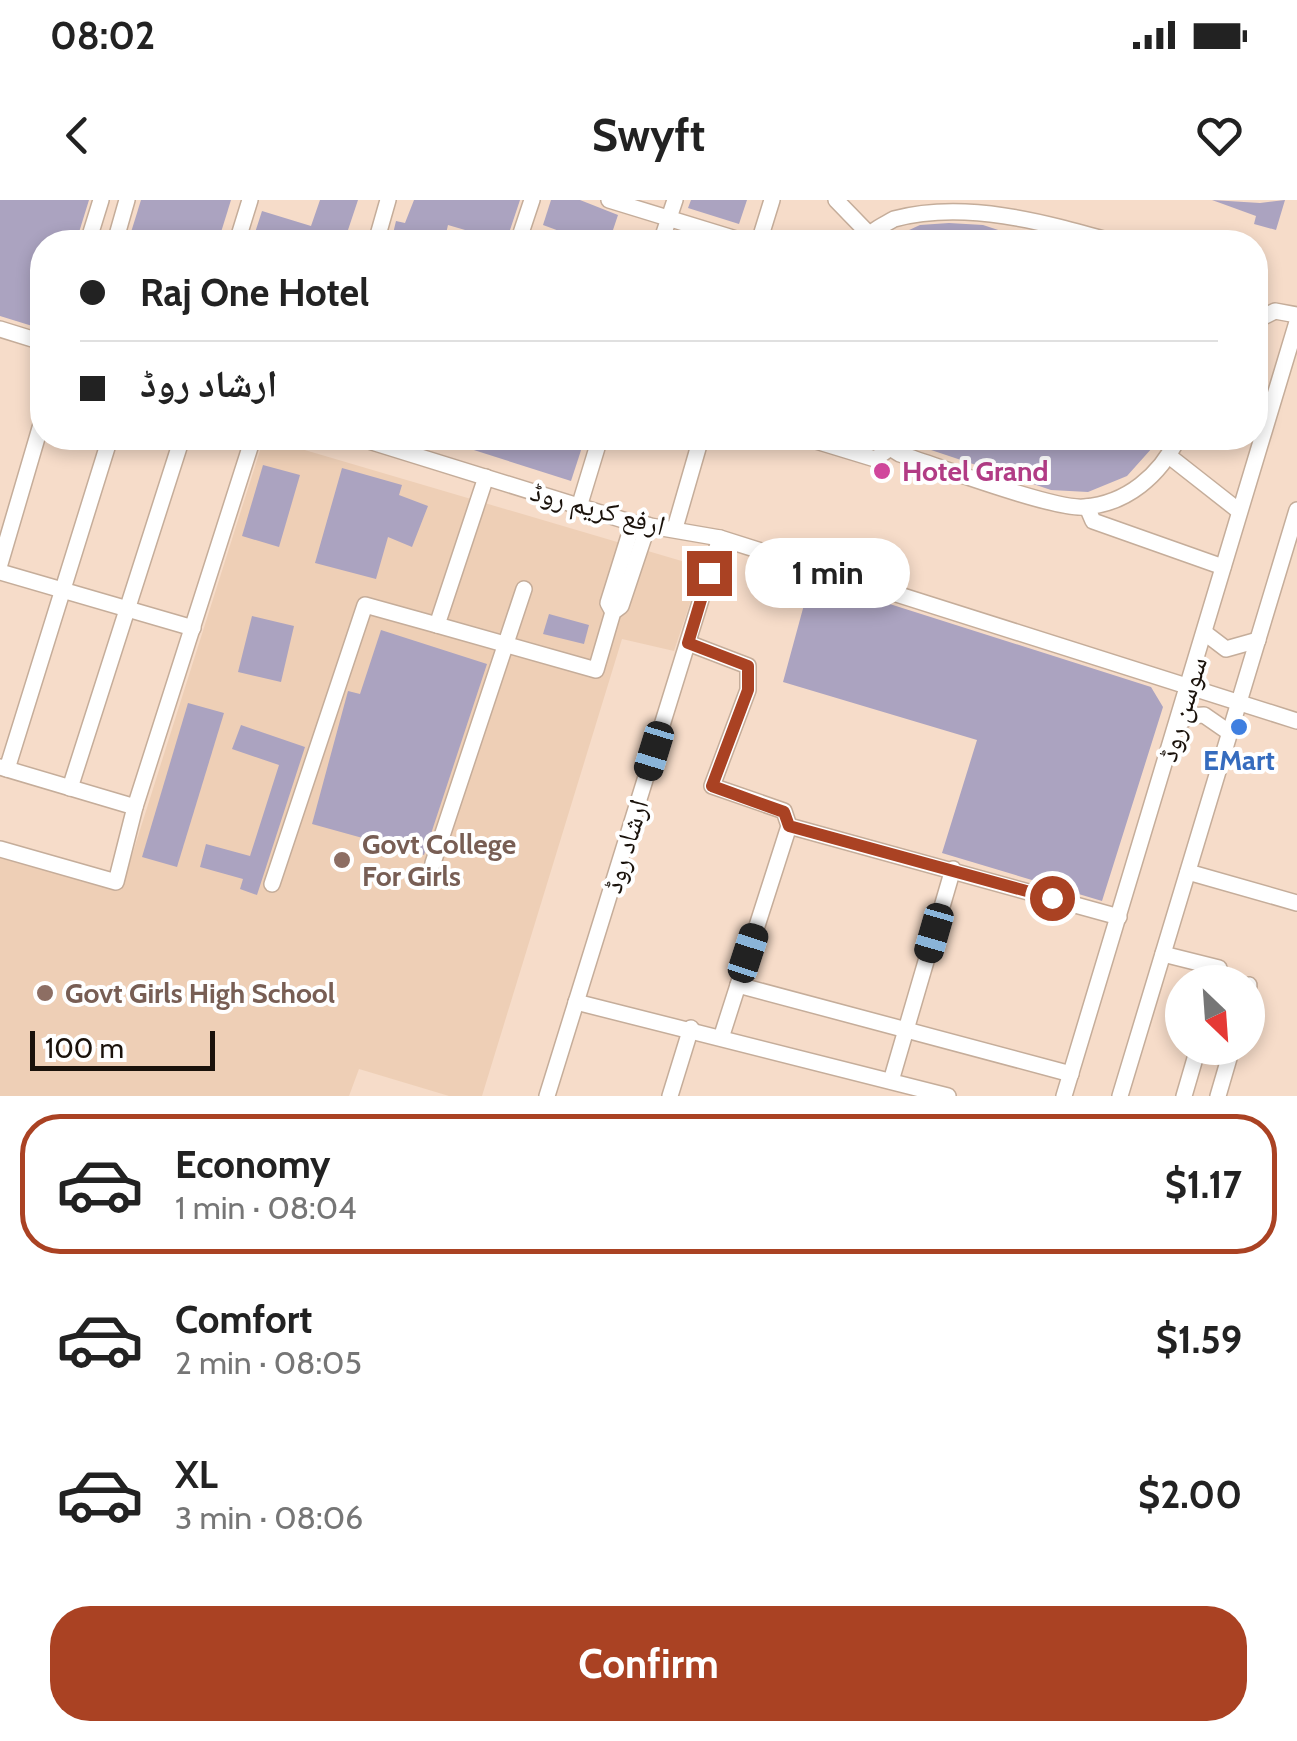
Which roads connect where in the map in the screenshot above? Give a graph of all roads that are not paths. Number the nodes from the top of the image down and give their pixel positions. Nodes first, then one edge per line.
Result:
1 (101, 200) edge
2 (128, 200) edge
3 (250, 200) edge
4 (388, 200) edge
5 (532, 200) edge
6 (609, 200) edge
7 (675, 200) edge
8 (772, 200) edge
9 (836, 200) edge
10 (669, 218) junction
11 (92, 230) edge
12 (119, 230) edge
13 (241, 230) edge
14 (379, 230) edge
15 (522, 230) edge
16 (665, 230) edge
17 (708, 230) edge
18 (763, 230) edge
19 (860, 230) edge
20 (879, 230) edge
21 (1075, 230) edge
22 (1268, 314) edge
23 (1297, 318) edge
24 (0, 329) edge
25 (30, 338) edge
26 (1268, 414) edge
27 (33, 450) edge
28 (106, 450) edge
29 (178, 450) edge
30 (249, 450) edge
31 (398, 450) edge
32 (596, 450) edge
33 (698, 450) edge
34 (845, 450) edge
35 (886, 450) edge
36 (896, 450) edge
37 (1172, 450) edge
38 (1257, 450) edge
39 (1169, 456) junction
40 (486, 478) junction
41 (579, 507) junction
42 (1086, 507) junction
43 (1297, 510) edge
44 (1239, 511) junction
45 (640, 524) junction
46 (675, 528) junction
47 (720, 538) junction
48 (0, 564) edge
49 (1223, 568) junction
50 (0, 572) edge
51 (524, 589) dead end
52 (62, 591) junction
53 (129, 610) junction
54 (437, 625) junction
55 (194, 628) junction
56 (1204, 633) junction
57 (1258, 640) junction
58 (688, 643) junction
59 (506, 644) junction
60 (1189, 687) junction
61 (1238, 704) junction
62 (1297, 721) edge
63 (1178, 725) junction
64 (1230, 733) junction
65 (4, 768) edge
66 (70, 788) junction
67 (135, 807) junction
68 (789, 826) junction
69 (0, 848) edge
70 (433, 862) dead end
71 (953, 869) junction
72 (1188, 872) junction
73 (272, 884) dead end
74 (1297, 903) edge
75 (1118, 918) junction
76 (1163, 954) junction
77 (1207, 965) edge
78 (738, 985) junction
79 (576, 1002) junction
80 (691, 1028) junction
81 (906, 1030) junction
82 (722, 1036) junction
83 (1193, 1065) edge
84 (1227, 1065) edge
85 (1071, 1074) junction
86 (891, 1081) junction
87 (547, 1096) edge
88 (670, 1096) edge
89 (948, 1096) edge
90 (1064, 1096) edge
91 (1120, 1096) edge
92 (1184, 1096) edge
93 (1218, 1096) edge

1 - 11 street
2 - 12 street
3 - 13 street
4 - 14 street
5 - 15 street
6 - 10 street
7 - 10 street
8 - 18 street
9 - 19 street
10 - 16 street
10 - 17 street
20 - 21 street
22 - 23 street
23 - 26 street, سوسن روڈ
24 - 25 street
27 - 48 street
28 - 52 street
29 - 53 street
30 - 55 street
31 - 40 street, ارفع کریم روڈ
32 - 41 street
33 - 46 street
34 - 35 street
36 - 42 street
37 - 39 street
38 - 44 street, سوسن روڈ
39 - 42 street
39 - 44 street
40 - 41 street, ارفع کریم روڈ
40 - 54 street
41 - 45 street, ارفع کریم روڈ
42 - 49 street
43 - 57 street, سوسن روڈ
44 - 49 street, سوسن روڈ
45 - 46 street, ارفع کریم روڈ
45 - 59 street
46 - 47 street, ارفع کریم روڈ
47 - 58 street, ارشاد روڈ
47 - 60 street, ارفع کریم روڈ
49 - 56 street, سوسن روڈ
50 - 52 street
51 - 59 street
52 - 53 street
52 - 65 street
53 - 55 street
53 - 66 street
54 - 59 street
54 - 73 street
55 - 67 street
56 - 57 street
56 - 60 street, سوسن روڈ
57 - 61 street, سوسن روڈ
58 - 68 street
58 - 79 street, ارشاد روڈ
59 - 70 street
60 - 61 street, ارفع کریم روڈ
60 - 63 street, سوسن روڈ
61 - 62 street, ارفع کریم روڈ
61 - 64 street, سوسن روڈ
63 - 64 street
63 - 75 street, سوسن روڈ
64 - 72 street, سوسن روڈ
65 - 66 street
66 - 67 street
67 - 69 street
68 - 71 street
68 - 78 street
71 - 75 street
71 - 81 street
72 - 74 street
72 - 76 street, سوسن روڈ
75 - 85 street, سوسن روڈ
76 - 77 street
76 - 91 street, سوسن روڈ
78 - 81 street
78 - 82 street
79 - 80 street
79 - 87 street, ارشاد روڈ
80 - 82 street
80 - 88 street
81 - 85 street
81 - 86 street
82 - 86 street
83 - 92 street
84 - 93 street
85 - 90 street, سوسن روڈ
86 - 89 street

